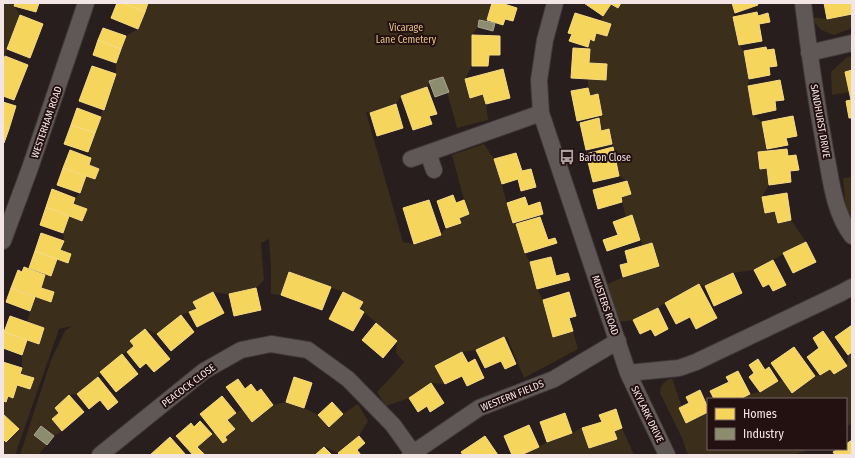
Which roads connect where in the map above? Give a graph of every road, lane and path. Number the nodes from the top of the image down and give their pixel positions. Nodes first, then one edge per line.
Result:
1 (86, 3) edge
2 (555, 3) edge
3 (803, 3) edge
4 (852, 43) edge
5 (809, 53) junction
6 (541, 113) junction
7 (428, 153) junction
8 (411, 159) dead end
9 (434, 170) dead end
10 (852, 236) edge
11 (3, 241) edge
12 (852, 287) edge
13 (618, 341) junction
14 (628, 373) junction
15 (412, 454) edge
16 (100, 455) edge
17 (667, 455) edge

1 - 11 street, WESTERHAM ROAD
2 - 6 street, MUSTERS ROAD
3 - 5 street, SANDHURST DRIVE
4 - 5 street
5 - 10 street, SANDHURST DRIVE
6 - 7 street
6 - 13 street, MUSTERS ROAD
7 - 8 street
7 - 9 street
12 - 14 street
13 - 14 street, MUSTERS ROAD
13 - 15 street, WESTERN FIELDS
14 - 17 street, SKYLARK DRIVE
15 - 16 street, PEACOCK CLOSE

